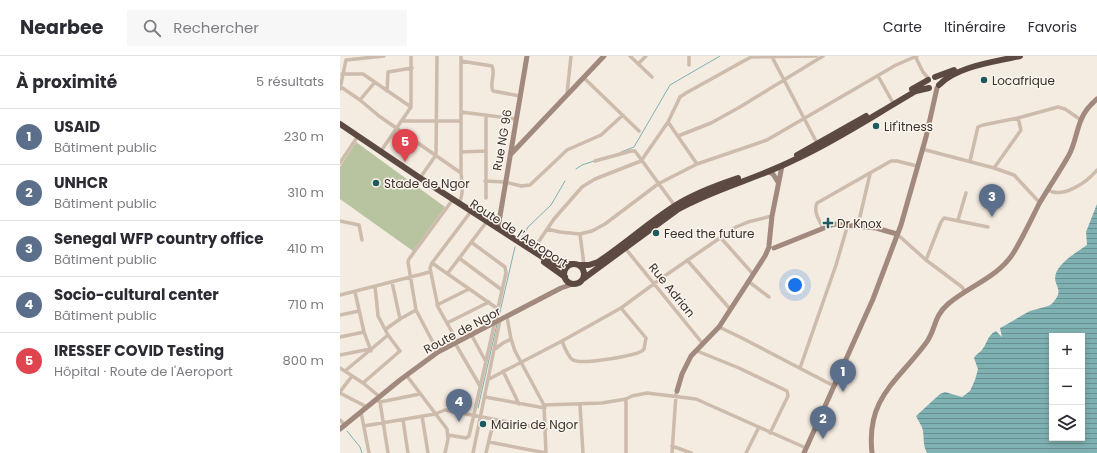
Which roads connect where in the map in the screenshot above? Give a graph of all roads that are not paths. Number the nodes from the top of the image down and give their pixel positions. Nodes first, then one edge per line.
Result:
1 (384, 56) edge
2 (411, 56) edge
3 (437, 56) edge
4 (461, 56) edge
5 (527, 56) edge
6 (571, 56) edge
7 (604, 56) edge
8 (630, 56) edge
9 (646, 56) edge
10 (689, 56) edge
11 (751, 56) edge
12 (816, 56) edge
13 (823, 56) edge
14 (915, 56) edge
15 (1004, 56) edge
16 (1020, 56) edge
17 (351, 57) edge
18 (772, 57) edge
19 (461, 61) junction
20 (638, 64) junction
21 (689, 65) dead end
22 (412, 68) junction
23 (342, 74) junction
24 (878, 76) junction
25 (583, 77) junction
26 (652, 77) dead end
27 (930, 79) junction
28 (784, 80) junction
29 (375, 82) junction
30 (934, 88) junction
31 (340, 89) edge
32 (387, 91) junction
33 (567, 94) junction
34 (520, 96) junction
35 (1097, 99) edge
36 (360, 100) junction
37 (892, 101) junction
38 (411, 107) junction
39 (461, 112) junction
40 (486, 115) junction
41 (623, 115) junction
42 (1018, 118) junction
43 (516, 119) junction
44 (804, 119) junction
45 (1081, 120) junction
46 (400, 121) junction
47 (437, 121) junction
48 (461, 121) junction
49 (668, 122) junction
50 (340, 124) edge
51 (397, 127) junction
52 (340, 128) edge
53 (639, 131) dead end
54 (678, 136) junction
55 (356, 139) junction
56 (817, 143) junction
57 (922, 149) junction
58 (381, 151) junction
59 (485, 151) junction
60 (461, 152) junction
61 (436, 155) junction
62 (510, 155) junction
63 (595, 161) dead end
64 (641, 161) junction
65 (970, 161) junction
66 (340, 163) edge
67 (697, 164) junction
68 (782, 166) junction
69 (917, 166) junction
70 (994, 168) junction
71 (1097, 170) edge
72 (769, 172) junction
73 (461, 173) junction
74 (870, 174) junction
75 (420, 178) junction
76 (485, 181) junction
77 (505, 182) junction
78 (778, 182) junction
79 (658, 184) junction
80 (1048, 190) junction
81 (966, 193) dead end
82 (486, 198) dead end
83 (451, 202) junction
84 (459, 203) junction
85 (1040, 203) junction
86 (675, 206) junction
87 (469, 214) junction
88 (772, 216) junction
89 (958, 220) junction
90 (340, 221) edge
91 (485, 224) junction
92 (848, 224) junction
93 (858, 225) junction
94 (498, 228) junction
95 (823, 228) junction
96 (988, 228) dead end
97 (548, 229) junction
98 (580, 234) junction
99 (897, 234) junction
100 (720, 237) junction
101 (362, 240) dead end
102 (471, 242) junction
103 (770, 246) junction
104 (625, 248) junction
105 (533, 250) junction
106 (459, 258) junction
107 (687, 260) junction
108 (926, 260) junction
109 (432, 263) junction
110 (578, 265) junction
111 (430, 272) junction
112 (448, 273) junction
113 (752, 274) junction
114 (411, 277) junction
115 (566, 278) junction
116 (582, 279) junction
117 (748, 281) junction
118 (392, 282) junction
119 (576, 283) junction
120 (654, 284) junction
121 (375, 286) junction
122 (562, 288) junction
123 (469, 289) junction
124 (502, 290) junction
125 (355, 292) junction
126 (965, 292) junction
127 (340, 296) edge
128 (769, 297) dead end
129 (489, 302) junction
130 (437, 305) junction
131 (498, 308) junction
132 (622, 308) junction
133 (416, 310) junction
134 (730, 310) junction
135 (359, 311) junction
136 (340, 315) edge
137 (507, 317) junction
138 (400, 319) junction
139 (497, 322) junction
140 (447, 323) junction
141 (719, 327) junction
142 (386, 329) junction
143 (364, 332) junction
144 (388, 334) junction
145 (471, 334) junction
146 (340, 337) edge
147 (511, 339) junction
148 (562, 341) junction
149 (456, 342) junction
150 (703, 344) junction
151 (495, 349) junction
152 (370, 350) junction
153 (697, 351) junction
154 (438, 352) junction
155 (340, 355) edge
156 (485, 360) junction
157 (521, 362) junction
158 (340, 368) edge
159 (800, 368) junction
160 (503, 371) junction
161 (345, 372) junction
162 (352, 376) junction
163 (407, 376) junction
164 (489, 379) junction
165 (363, 383) junction
166 (480, 386) junction
167 (834, 386) junction
168 (340, 393) edge
169 (420, 394) junction
170 (676, 394) junction
171 (485, 397) junction
172 (379, 400) junction
173 (626, 400) junction
174 (519, 404) junction
175 (580, 405) junction
176 (367, 407) junction
177 (544, 407) junction
178 (361, 412) junction
179 (435, 414) junction
180 (422, 416) junction
181 (474, 416) junction
182 (481, 417) junction
183 (340, 420) edge
184 (403, 420) junction
185 (497, 420) junction
186 (383, 423) junction
187 (345, 425) junction
188 (364, 426) junction
189 (758, 427) junction
190 (340, 429) edge
191 (546, 429) junction
192 (770, 432) junction
193 (448, 435) junction
194 (489, 442) junction
195 (672, 446) junction
196 (805, 450) edge
197 (369, 453) edge
198 (388, 453) edge
199 (408, 453) edge
200 (428, 453) edge
201 (445, 453) edge
202 (473, 453) edge
203 (486, 453) edge
204 (546, 453) edge
205 (583, 453) edge
206 (626, 453) edge
207 (672, 453) edge
208 (691, 453) edge
209 (746, 453) edge
210 (872, 453) edge

1 - 17 street
2 - 22 street
3 - 47 street
4 - 19 street
5 - 34 street, Rue NG 96
6 - 33 street
7 - 25 street
8 - 20 street
9 - 20 street
10 - 21 street
11 - 18 street
11 - 49 street
12 - 18 street
13 - 28 street
14 - 24 street
14 - 27 street
15 - 27 highway
16 - 30 highway
17 - 23 street
18 - 28 street
19 - 34 street
19 - 39 street
20 - 26 street
22 - 32 street
22 - 38 street
23 - 29 street
23 - 31 street
24 - 37 street
24 - 44 street
25 - 33 street
25 - 41 street
27 - 30 highway
27 - 30 highway
27 - 37 highway
28 - 44 street
28 - 54 street
29 - 32 street
29 - 36 street
30 - 57 street
30 - 68 highway
31 - 36 street
32 - 38 street
33 - 62 street
34 - 43 street, Rue NG 96
35 - 45 street
36 - 51 street
37 - 56 highway
38 - 46 street
39 - 40 street
39 - 48 street
40 - 43 street
40 - 59 street
41 - 53 street
41 - 77 street
42 - 45 street
42 - 65 street
42 - 70 street
43 - 62 street, Rue NG 96
44 - 56 street
44 - 67 street
45 - 80 street
46 - 47 street
46 - 51 street
47 - 48 street
47 - 61 street
48 - 60 street
49 - 54 street
49 - 64 street
50 - 58 highway, Route de l'Aeroport
51 - 58 street
51 - 61 street
52 - 55 highway, Route de l'Aeroport
54 - 67 street
55 - 66 street
55 - 83 highway, Route de l'Aeroport
56 - 86 highway
57 - 65 street
57 - 69 street
58 - 75 highway, Route de l'Aeroport
59 - 60 street
59 - 76 street
60 - 73 street
61 - 73 street
61 - 75 street
62 - 77 street, Rue NG 96
63 - 64 street
64 - 79 street
64 - 97 street
65 - 70 street
67 - 79 street
68 - 72 highway
68 - 78 street
69 - 74 street
69 - 99 street
70 - 85 street
71 - 80 street
72 - 78 street
72 - 104 highway
73 - 84 street
74 - 93 street
74 - 95 street
75 - 84 highway, Route de l'Aeroport
76 - 77 street
76 - 82 street
77 - 94 street, Rue NG 96
78 - 88 street
79 - 86 street
79 - 98 street
80 - 85 street
81 - 89 street
83 - 87 highway, Route de l'Aeroport
83 - 114 street
84 - 94 highway, Route de l'Aeroport
85 - 126 street
86 - 110 highway
87 - 91 highway, Route de l'Aeroport
87 - 109 street
88 - 100 street
88 - 103 street
89 - 96 street
89 - 108 street
90 - 101 street
91 - 102 street
91 - 115 highway, Route de l'Aeroport
92 - 93 street
92 - 95 street
92 - 159 street
93 - 99 street
94 - 105 highway, Route de l'Aeroport
95 - 103 street
97 - 98 street
97 - 105 street
98 - 110 street
99 - 108 street
99 - 167 street
100 - 107 street
100 - 113 street
102 - 106 street
102 - 124 street
103 - 113 street
104 - 116 highway
104 - 120 street, Rue Adrian
105 - 110 highway, Route de l'Aeroport
106 - 112 street
106 - 124 street
107 - 120 street
107 - 134 street
108 - 126 street
109 - 111 street
109 - 112 street
110 - 115 highway
110 - 116 highway
111 - 114 street
111 - 130 street
112 - 123 street
113 - 117 street
114 - 118 street
114 - 133 street
115 - 119 highway
115 - 122 street
116 - 119 highway
117 - 128 street
117 - 134 street
118 - 121 street
118 - 138 street
119 - 122 street, Route de Ngor
120 - 132 street
120 - 150 street, Rue Adrian
121 - 125 street
121 - 142 street
122 - 137 street, Route de Ngor
123 - 129 street
123 - 130 street
124 - 131 street
125 - 127 street
125 - 135 street
126 - 210 street
129 - 131 street
129 - 140 street
130 - 140 street
131 - 139 street
132 - 148 street
132 - 148 street
133 - 138 street
133 - 154 street
134 - 141 street
135 - 136 street
135 - 143 street
137 - 139 street, Route de Ngor
137 - 147 street
138 - 142 street
139 - 145 street, Route de Ngor
139 - 151 street
139 - 156 street
140 - 149 street
141 - 150 street
141 - 159 street
142 - 144 street
143 - 146 street
143 - 152 street
144 - 152 street
144 - 165 street
145 - 149 street, Route de Ngor
145 - 156 street
147 - 151 street
147 - 157 street
148 - 157 street
149 - 154 street, Route de Ngor
149 - 166 street
150 - 153 street
151 - 164 street
152 - 155 street
152 - 161 street
153 - 170 street
153 - 192 street
154 - 163 street, Route de Ngor
156 - 166 street
157 - 160 street
157 - 177 street
158 - 161 street
159 - 167 street
160 - 164 street
160 - 174 street
161 - 162 street
162 - 165 street
162 - 168 street
163 - 169 street
163 - 172 street, Route de Ngor
164 - 171 street
165 - 172 street
166 - 181 street
167 - 196 street
168 - 176 street
169 - 172 street
169 - 179 street
170 - 173 street
170 - 189 street
170 - 195 street
171 - 174 street
171 - 182 street
172 - 176 street, Route de Ngor
172 - 186 street
173 - 175 street
173 - 206 street
174 - 177 street
175 - 177 street
175 - 205 street
176 - 178 street, Route de Ngor
177 - 191 street
178 - 187 street, Route de Ngor
178 - 188 street
179 - 180 street
179 - 181 street
179 - 193 street
180 - 184 street
180 - 200 street
181 - 182 street
181 - 193 street
182 - 185 street
182 - 202 street
183 - 187 street
184 - 186 street
184 - 199 street
185 - 191 street
185 - 194 street
186 - 188 street
186 - 198 street
187 - 190 street, Route de Ngor
188 - 197 street
189 - 192 street
189 - 209 street
191 - 204 street
192 - 196 street
193 - 201 street
194 - 203 street
194 - 204 street
195 - 207 street
195 - 208 street

